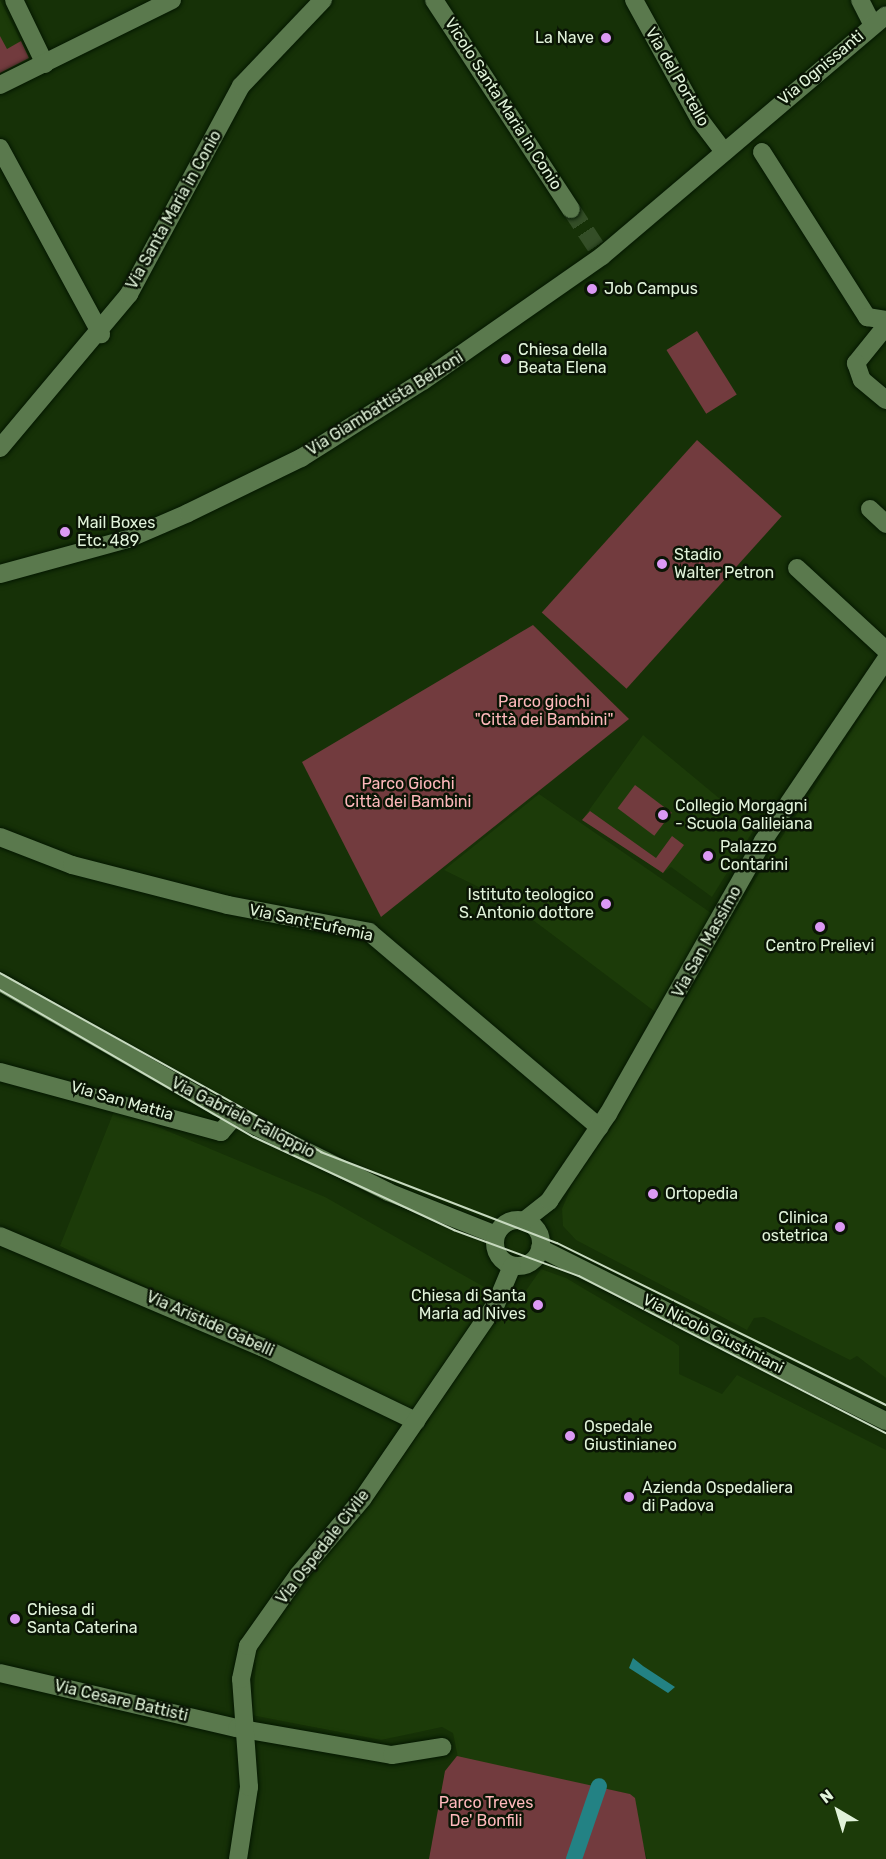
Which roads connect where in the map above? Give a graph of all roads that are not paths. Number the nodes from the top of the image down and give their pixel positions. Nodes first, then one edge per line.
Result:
1 (14, 0) edge
2 (172, 0) edge
3 (323, 0) edge
4 (434, 0) edge
5 (634, 0) edge
6 (860, 0) edge
7 (880, 20) edge
8 (45, 64) junction
9 (0, 85) edge
10 (755, 137) junction
11 (0, 148) edge
12 (724, 152) junction
13 (571, 208) tunnel mouth
14 (886, 320) edge
15 (886, 326) edge
16 (101, 334) junction
17 (886, 400) edge
18 (0, 448) edge
19 (870, 509) dead end
20 (886, 524) edge
21 (797, 568) dead end
22 (0, 574) edge
23 (886, 650) edge
24 (886, 659) edge
25 (0, 837) edge
26 (0, 982) edge
27 (0, 1072) edge
28 (236, 1116) junction
29 (599, 1127) junction
30 (525, 1220) junction
31 (495, 1235) junction
32 (0, 1236) edge
33 (540, 1248) junction
34 (512, 1266) junction
35 (416, 1421) junction
36 (886, 1421) edge
37 (0, 1673) edge
38 (243, 1729) junction
39 (442, 1747) dead end
40 (238, 1859) edge

1 - 8 street
2 - 8 street
3 - 16 street, Via Santa Maria in Conio
4 - 13 street, Vicolo Santa Maria in Conio
5 - 12 street, Via del Portello
6 - 7 street
7 - 10 street, Via Ognissanti
8 - 9 street
10 - 12 street, Via Ognissanti
10 - 14 street
11 - 16 street
12 - 22 street, Via Giambattista Belzoni
15 - 17 street
16 - 18 street, Via Santa Maria in Conio
19 - 20 street
21 - 23 street
24 - 29 street, Via San Massimo
25 - 29 street, Via Sant'Eufemia
26 - 28 street, Via Gabriele Falloppio
27 - 28 street, Via San Mattia
28 - 31 street, Via Gabriele Falloppio
29 - 30 street, Via San Massimo
30 - 31 street
30 - 33 street
31 - 34 street
32 - 35 street, Via Aristide Gabelli
33 - 34 street
33 - 36 street, Via Nicolò Giustiniani
34 - 35 street, Via Ospedale Civile
35 - 38 street, Via Ospedale Civile
37 - 38 street, Via Cesare Battisti
38 - 39 street, Via Cesare Battisti
38 - 40 street, Via Ospedale Civile

